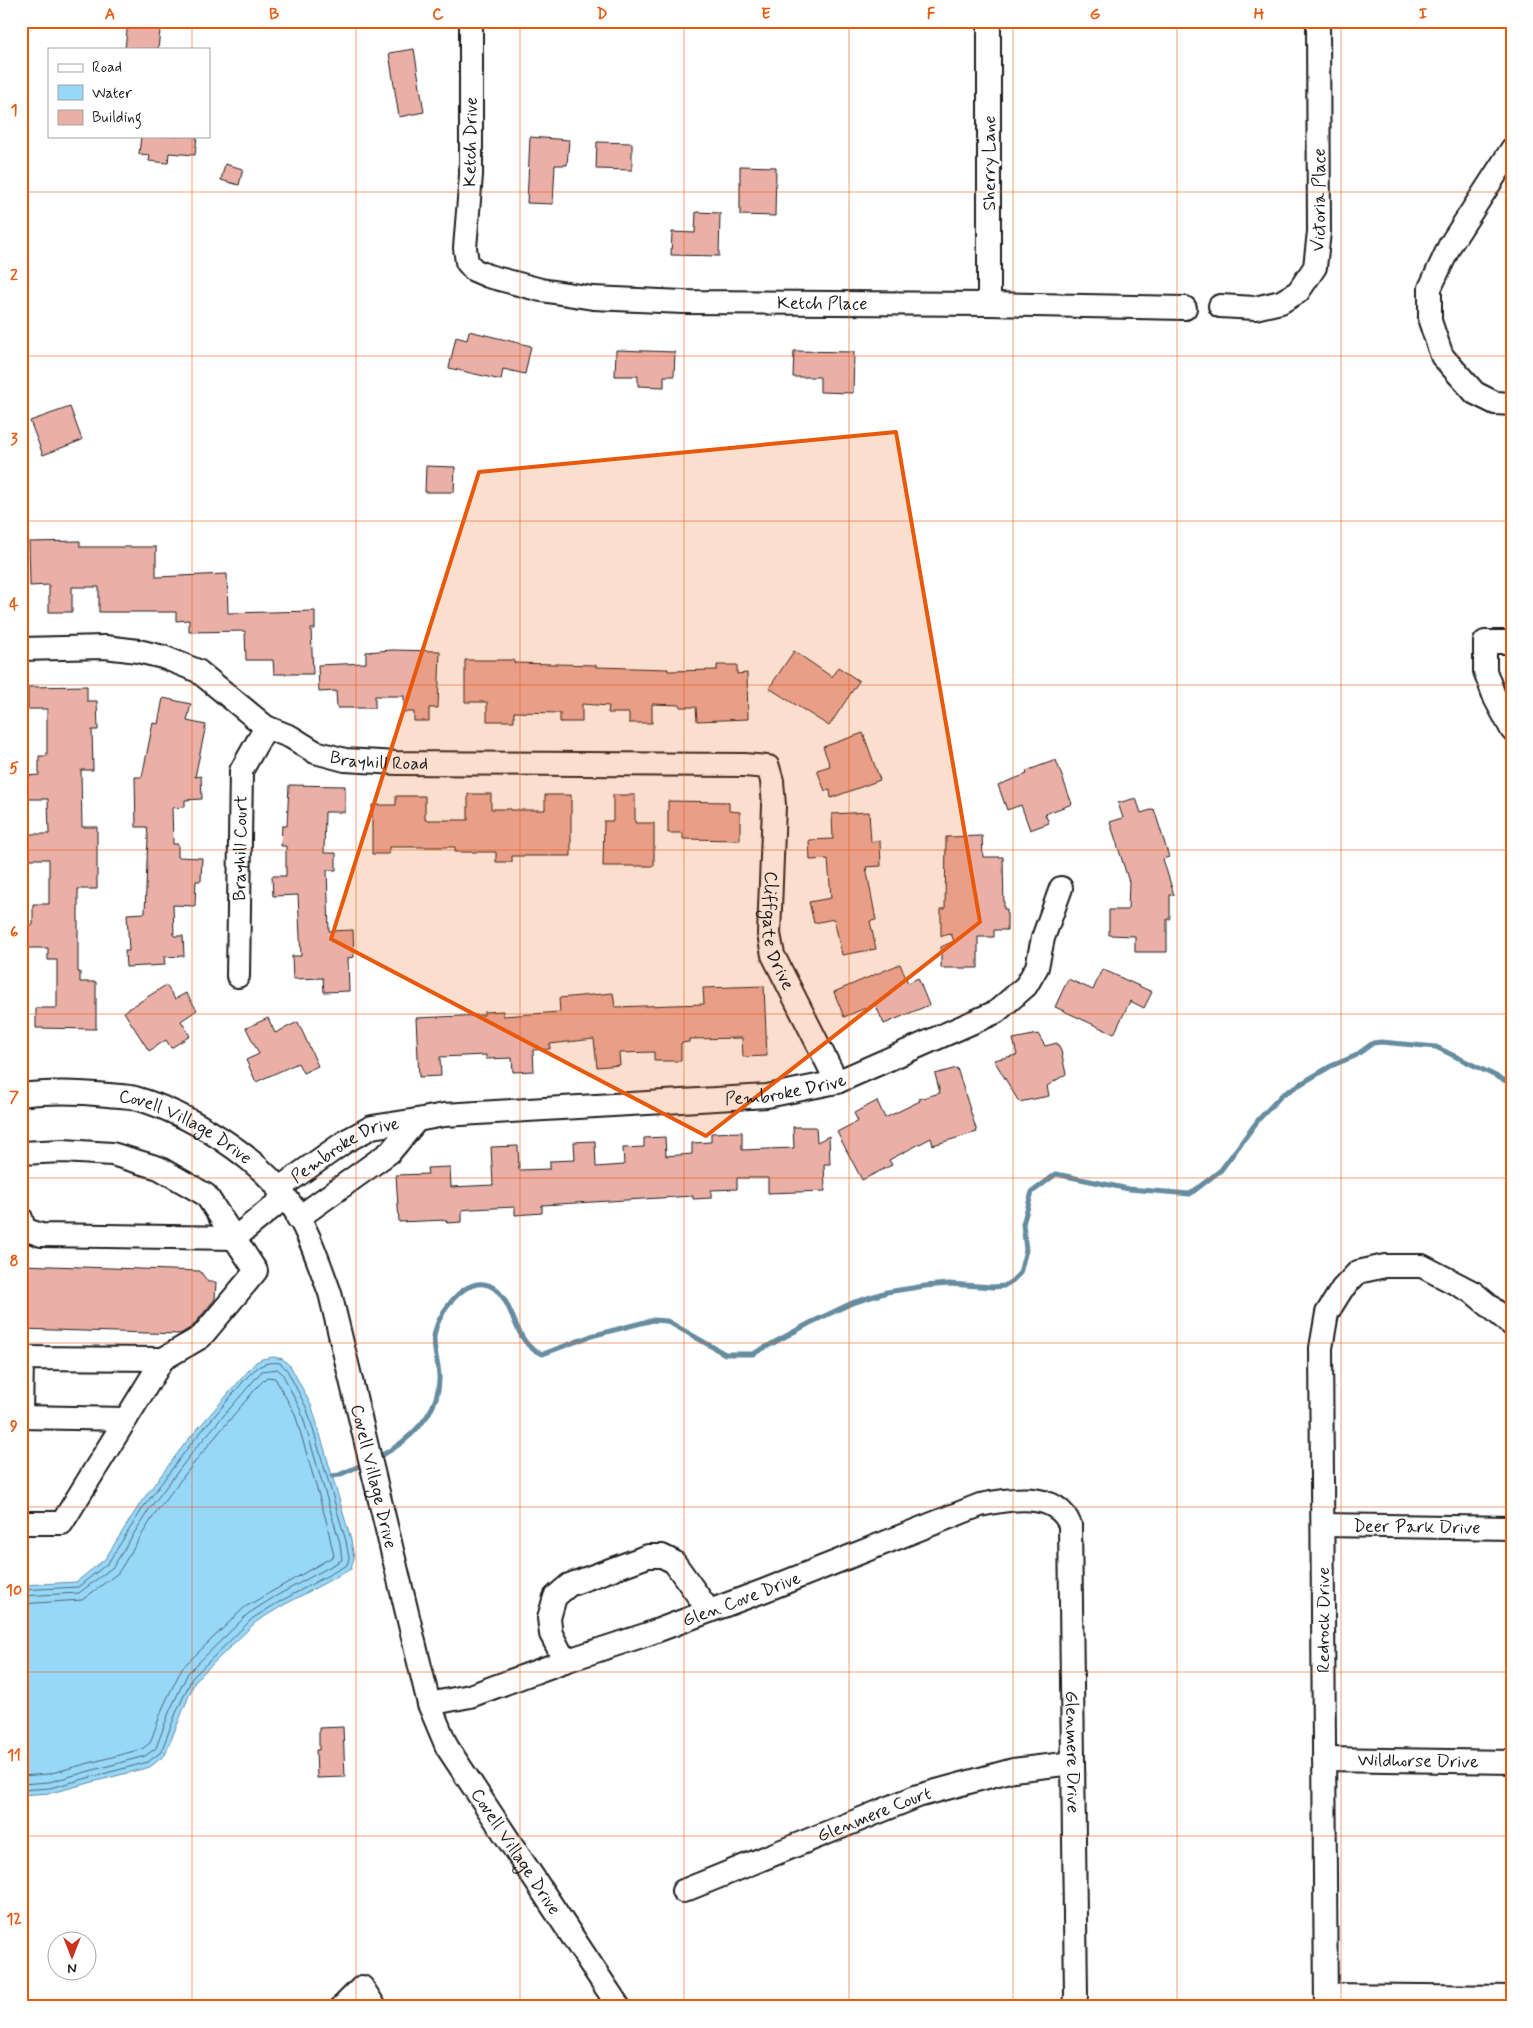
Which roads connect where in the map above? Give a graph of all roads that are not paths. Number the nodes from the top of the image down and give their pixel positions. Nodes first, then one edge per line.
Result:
1 (471, 21) edge
2 (989, 21) edge
3 (1318, 21) edge
4 (1512, 149) edge
5 (467, 262) joint
6 (989, 304) junction
7 (1220, 306) dead end
8 (1184, 308) dead end
9 (1504, 404) edge
10 (1512, 642) edge
11 (21, 649) edge
12 (266, 727) junction
13 (1512, 730) edge
14 (768, 767) joint
15 (1061, 888) dead end
16 (238, 976) dead end
17 (837, 1082) junction
18 (21, 1095) edge
19 (417, 1120) junction
20 (346, 1141) junction
21 (21, 1153) edge
22 (366, 1168) junction
23 (282, 1193) junction
24 (21, 1218) edge
25 (298, 1218) junction
26 (235, 1238) junction
27 (1512, 1325) edge
28 (163, 1359) junction
29 (126, 1419) junction
30 (1052, 1505) joint
31 (21, 1523) edge
32 (1323, 1525) junction
33 (1512, 1528) edge
34 (709, 1611) junction
35 (565, 1661) junction
36 (429, 1704) junction
37 (1324, 1759) junction
38 (1512, 1762) edge
39 (1073, 1763) junction
40 (683, 1891) dead end
41 (1512, 1997) edge
42 (1326, 2001) edge
43 (342, 2007) edge
44 (375, 2007) edge
45 (618, 2007) edge
46 (1075, 2007) edge

1 - 5 street, Ketch Drive
2 - 6 street, Sherry Lane
3 - 7 street, Victoria Place
4 - 9 street
5 - 6 street, Ketch Place
6 - 8 street, Ketch Place
10 - 13 street
11 - 12 street, Brayhill Road
12 - 14 street, Brayhill Road
12 - 16 street, Brayhill Court
14 - 17 street, Cliffgate Drive
15 - 17 street, Pembroke Drive
17 - 19 street, Pembroke Drive
18 - 23 street, Covell Village Drive
19 - 20 street, Pembroke Drive
19 - 22 street, Pembroke Drive
20 - 22 street
20 - 23 street, Pembroke Drive
21 - 26 street
22 - 25 street, Pembroke Drive
23 - 25 street, Covell Village Drive
23 - 26 street, Pembroke Drive
24 - 26 street
25 - 36 street, Covell Village Drive
26 - 28 street
27 - 32 street, Redrock Drive
28 - 29 street
28 - 29 street
29 - 31 street
30 - 34 street, Glen Cove Drive
30 - 39 street, Glenmere Drive
32 - 33 street, Deer Park Drive
32 - 37 street, Redrock Drive
34 - 35 street, Glen Cove Drive
34 - 35 street
35 - 36 street, Glen Cove Drive
36 - 45 street, Covell Village Drive
37 - 38 street, Wildhorse Drive
37 - 42 street, Redrock Drive
39 - 40 street, Glenmere Court
39 - 46 street, Glenmere Drive
41 - 42 street
43 - 44 street

